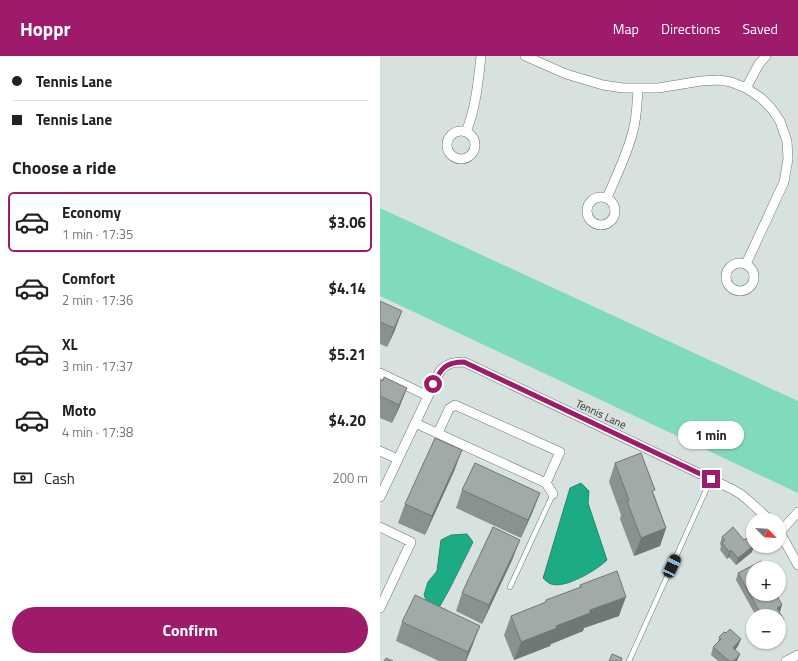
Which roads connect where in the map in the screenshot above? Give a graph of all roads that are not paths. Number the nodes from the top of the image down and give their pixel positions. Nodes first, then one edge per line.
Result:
1 (481, 56) edge
2 (525, 56) edge
3 (766, 56) edge
4 (638, 88) junction
5 (746, 88) junction
6 (466, 132) dead end
7 (606, 198) dead end
8 (746, 264) dead end
9 (380, 373) edge
10 (428, 396) junction
11 (415, 423) junction
12 (438, 433) junction
13 (380, 451) edge
14 (398, 459) junction
15 (711, 479) junction
16 (546, 483) junction
17 (382, 487) edge
18 (553, 494) joint
19 (380, 497) edge
20 (798, 512) edge
21 (762, 513) edge
22 (786, 525) edge
23 (380, 527) edge
24 (786, 544) edge
25 (798, 565) edge
26 (510, 587) dead end
27 (380, 608) edge
28 (798, 655) edge
29 (629, 661) edge
30 (786, 661) edge

1 - 6 street
2 - 4 street
3 - 5 street
4 - 5 street
4 - 7 street
5 - 8 street
9 - 10 street
10 - 11 street, Tennis Lane
10 - 15 street, Tennis Lane
11 - 12 street
11 - 14 street, Tennis Lane
12 - 16 street
12 - 16 street
13 - 14 street
14 - 17 street, Tennis Lane
15 - 21 street, Tennis Lane
15 - 29 lane
16 - 18 street
17 - 19 street, Tennis Lane
18 - 26 lane
20 - 22 street
23 - 27 street
24 - 25 street
28 - 30 street

